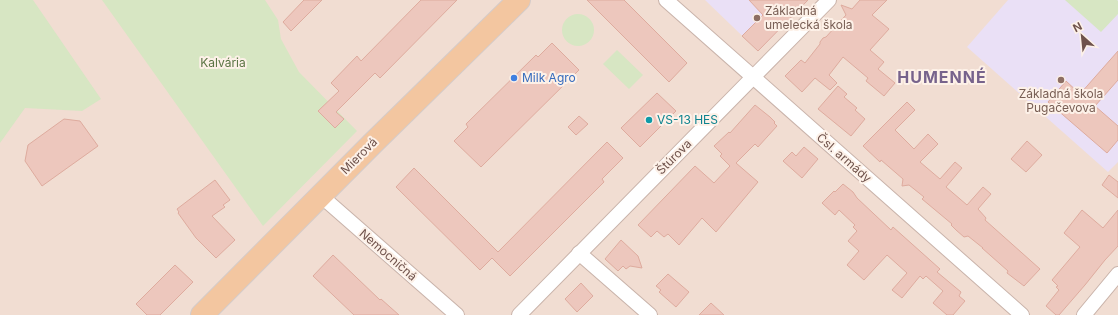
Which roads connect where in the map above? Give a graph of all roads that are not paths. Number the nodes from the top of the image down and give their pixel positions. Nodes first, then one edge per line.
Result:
1 (519, 0) edge
2 (666, 0) edge
3 (829, 0) edge
4 (753, 77) junction
5 (320, 195) junction
6 (579, 253) junction
7 (1118, 274) edge
8 (202, 315) edge
9 (457, 315) edge
10 (518, 315) edge
11 (650, 315) edge
12 (1022, 315) edge
13 (1084, 315) edge

1 - 5 main road, Mierová
2 - 4 street, Čsl. armády
3 - 4 street, Štúrova
4 - 6 street, Štúrova
4 - 12 street, Čsl. armády
5 - 8 main road, Mierová
5 - 9 street, Nemocničná
6 - 10 street, Štúrova
6 - 11 street
7 - 13 street

